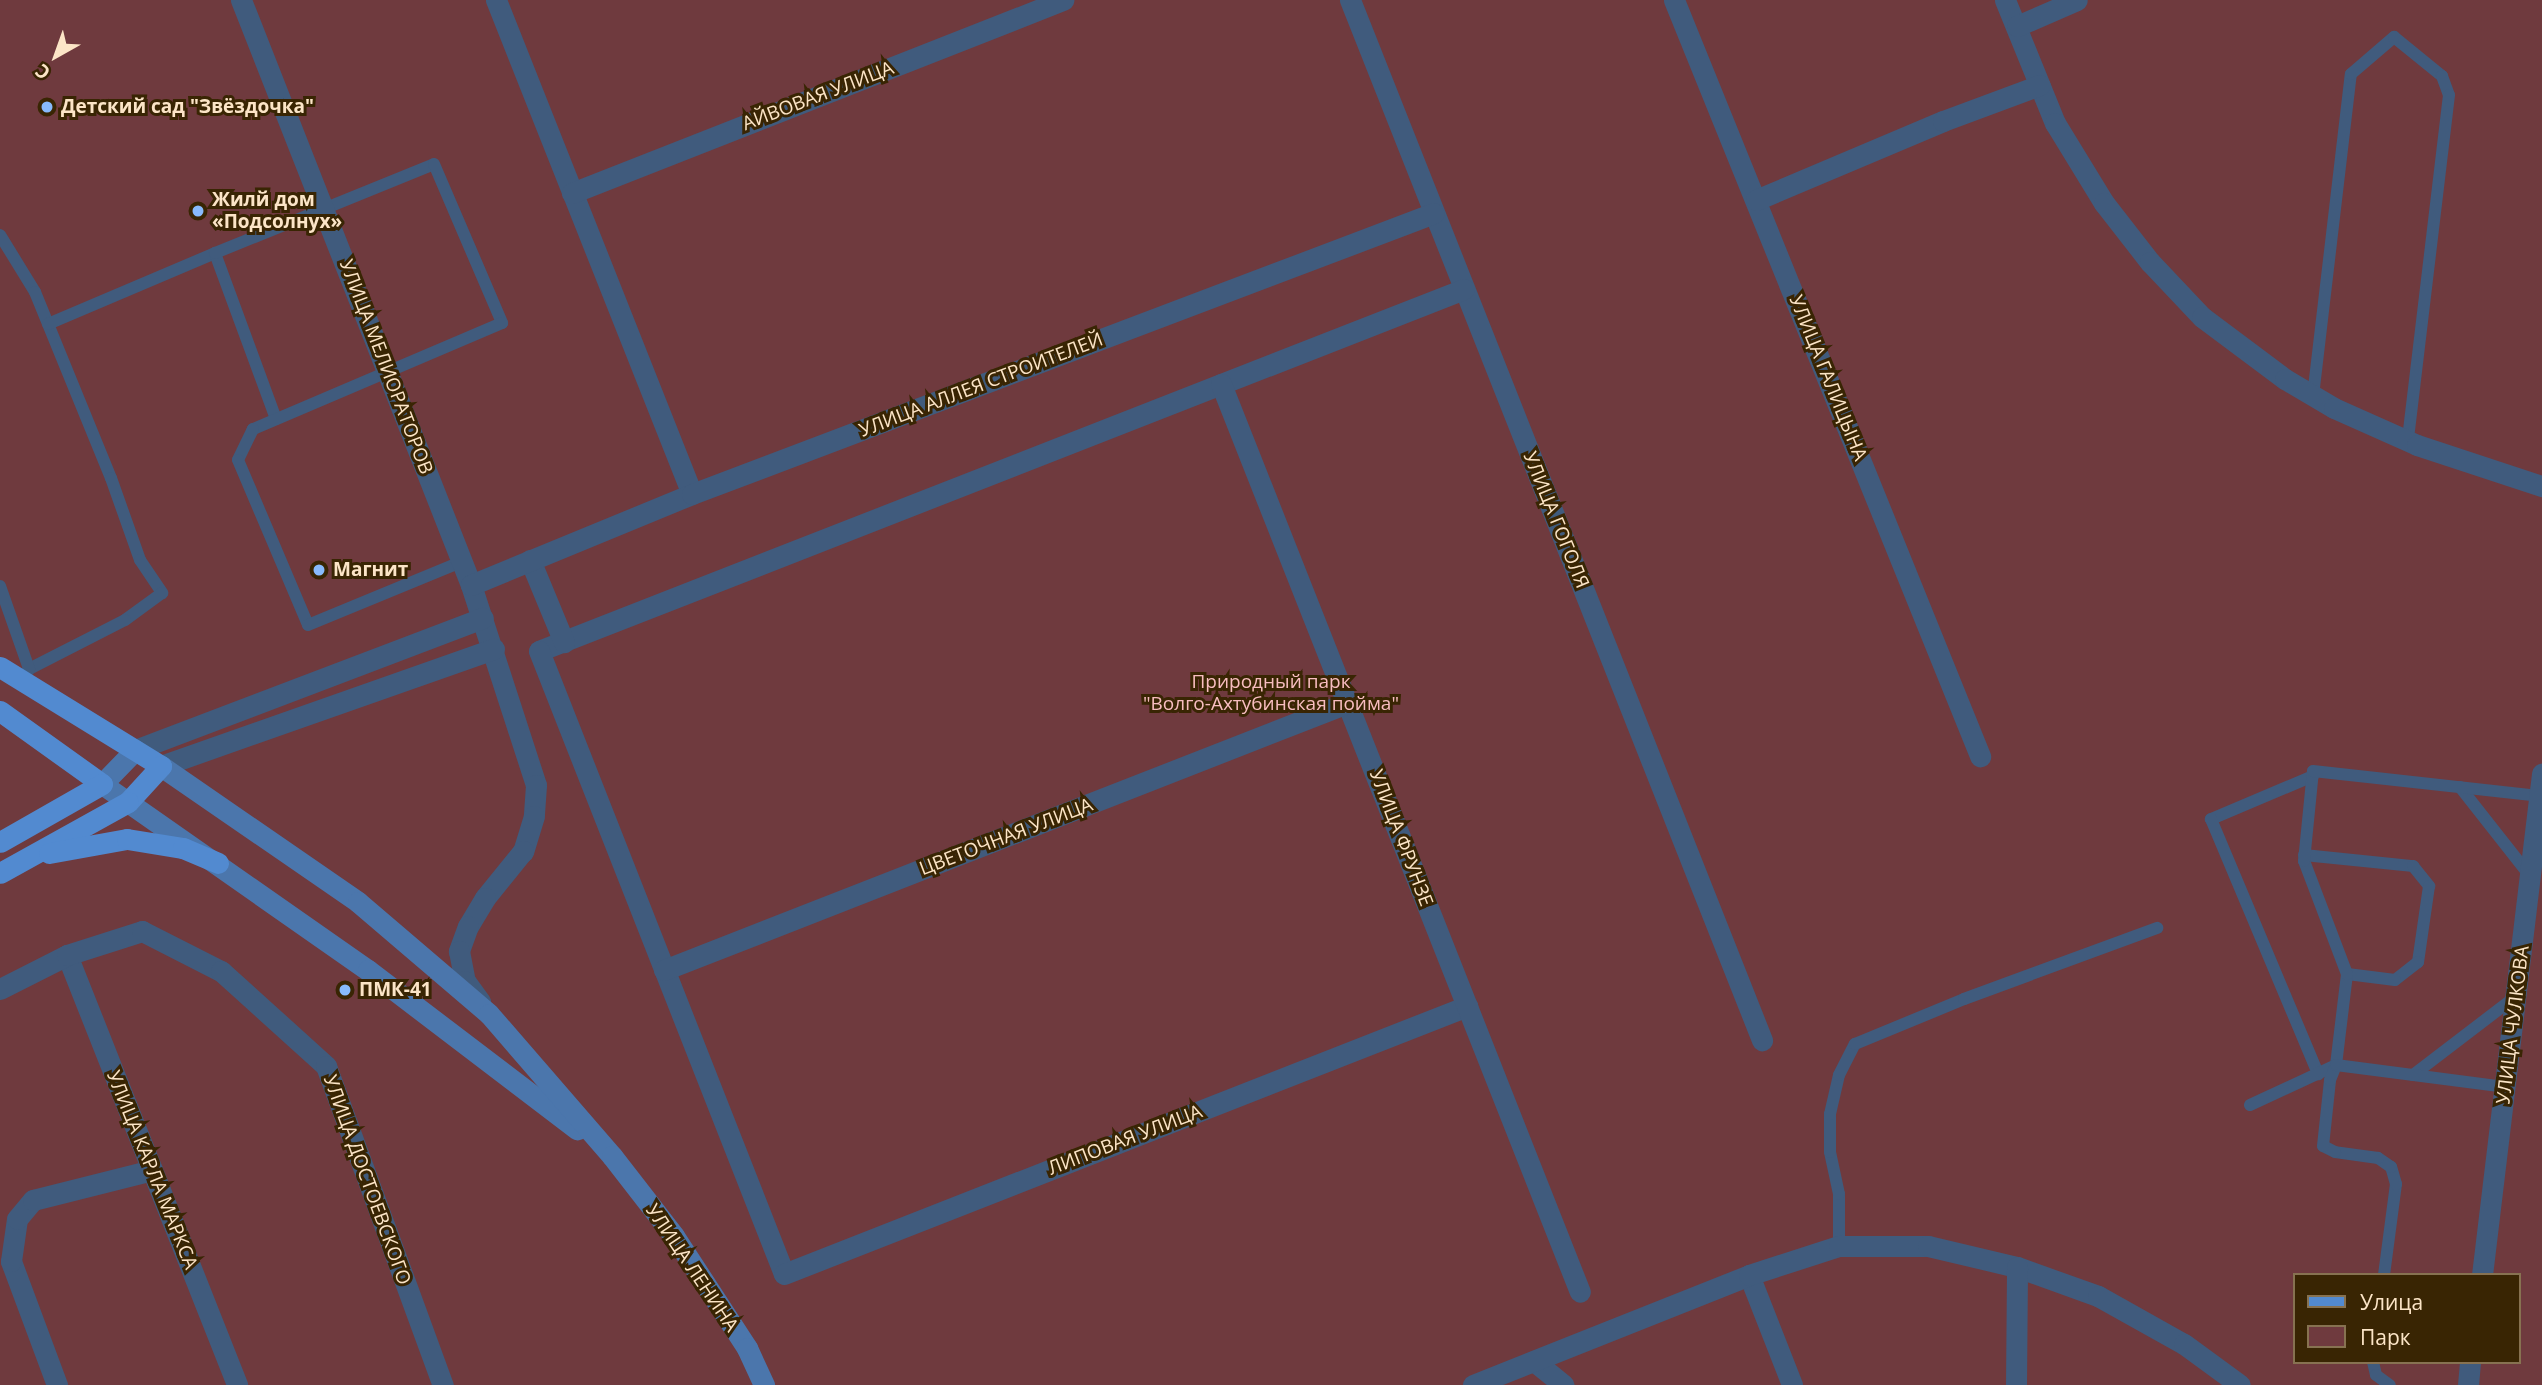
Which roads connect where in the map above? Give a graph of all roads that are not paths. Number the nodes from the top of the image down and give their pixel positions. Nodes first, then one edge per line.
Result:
1 (241, 0) edge
2 (496, 0) edge
3 (1063, 0) edge
4 (1350, 0) edge
5 (1674, 0) edge
6 (2005, 0) edge
7 (2077, 0) edge
8 (2017, 26) junction
9 (2040, 85) junction
10 (572, 193) junction
11 (1756, 200) junction
12 (323, 208) junction
13 (1434, 213) junction
14 (0, 235) edge
15 (215, 253) junction
16 (1465, 289) junction
17 (48, 324) junction
18 (388, 371) junction
19 (1222, 384) junction
20 (2313, 396) junction
21 (276, 419) junction
22 (2408, 440) junction
23 (2542, 486) edge
24 (692, 494) junction
25 (530, 561) junction
26 (461, 562) junction
27 (471, 585) junction
28 (0, 586) edge
29 (482, 618) junction
30 (564, 642) junction
31 (494, 649) junction
32 (0, 667) edge
33 (25, 675) junction
34 (1347, 703) junction
35 (0, 711) edge
36 (135, 750) junction
37 (1980, 756) dead end
38 (161, 766) junction
39 (2542, 774) edge
40 (2313, 776) junction
41 (102, 784) junction
42 (2460, 787) junction
43 (2539, 796) junction
44 (128, 802) junction
45 (0, 842) edge
46 (2304, 855) junction
47 (26, 858) junction
48 (218, 863) junction
49 (0, 873) edge
50 (2530, 876) junction
51 (2157, 928) dead end
52 (67, 955) junction
53 (664, 970) junction
54 (2347, 974) junction
55 (0, 989) edge
56 (2516, 996) junction
57 (1467, 1006) junction
58 (489, 1014) junction
59 (1762, 1040) dead end
60 (2336, 1065) junction
61 (2318, 1074) junction
62 (2413, 1075) junction
63 (2505, 1087) junction
64 (2250, 1105) dead end
65 (612, 1156) junction
66 (152, 1170) junction
67 (1839, 1247) junction
68 (2017, 1266) junction
69 (2384, 1273) edge
70 (2482, 1273) edge
71 (1749, 1275) junction
72 (1580, 1292) dead end
73 (1534, 1361) junction
74 (2373, 1364) edge
75 (2470, 1364) edge
76 (761, 1384) edge
77 (57, 1385) edge
78 (237, 1385) edge
79 (443, 1385) edge
80 (1473, 1385) edge
81 (1564, 1385) edge
82 (1792, 1385) edge
83 (2016, 1385) edge
84 (2240, 1385) edge
85 (2390, 1385) edge
86 (2468, 1385) edge

1 - 12 street, УЛИЦА МЕЛИОРАТОРОВ
2 - 10 street
3 - 10 street, АЙВОВАЯ УЛИЦА
4 - 13 street, УЛИЦА ГОГОЛЯ
5 - 11 street, УЛИЦА ГАЛИЦЫНА
6 - 8 street
7 - 8 street
8 - 9 street
9 - 11 street
9 - 20 street
10 - 24 street
11 - 37 street, УЛИЦА ГАЛИЦЫНА
12 - 15 lane
12 - 18 street, УЛИЦА МЕЛИОРАТОРОВ
12 - 18 lane
13 - 16 street, УЛИЦА ГОГОЛЯ
13 - 24 street, УЛИЦА АЛЛЕЯ СТРОИТЕЛЕЙ
14 - 17 lane
15 - 17 lane
15 - 21 lane
16 - 19 street
16 - 59 street, УЛИЦА ГОГОЛЯ
17 - 33 lane
18 - 21 lane
18 - 26 street, УЛИЦА МЕЛИОРАТОРОВ
19 - 30 street
19 - 34 street, УЛИЦА ФРУНЗЕ
20 - 22 street
20 - 22 lane
21 - 26 lane
22 - 23 street
24 - 25 street, УЛИЦА АЛЛЕЯ СТРОИТЕЛЕЙ
25 - 27 street, УЛИЦА АЛЛЕЯ СТРОИТЕЛЕЙ
25 - 30 street
26 - 27 street, УЛИЦА МЕЛИОРАТОРОВ
27 - 29 street, УЛИЦА МЕЛИОРАТОРОВ
28 - 33 lane
29 - 31 street, УЛИЦА МЕЛИОРАТОРОВ
29 - 36 street
30 - 53 street
31 - 38 street
31 - 58 street, УЛИЦА МЕЛИОРАТОРОВ
32 - 33 main road
33 - 36 main road
34 - 53 street, ЦВЕТОЧНАЯ УЛИЦА
34 - 57 street, УЛИЦА ФРУНЗЕ
35 - 41 main road
36 - 38 main road
36 - 41 street
38 - 44 main road
38 - 58 street
39 - 43 street, УЛИЦА ЧУЛКОВА
40 - 42 lane
40 - 46 lane
40 - 61 lane
41 - 44 street
41 - 45 main road
42 - 43 lane
42 - 50 lane
43 - 50 street, УЛИЦА ЧУЛКОВА
44 - 47 main road
44 - 48 street
46 - 54 lane
46 - 54 lane
47 - 48 main road
47 - 49 main road
48 - 65 street
50 - 56 street, УЛИЦА ЧУЛКОВА
51 - 67 lane
52 - 55 street, УЛИЦА ДОСТОЕВСКОГО
52 - 66 street, УЛИЦА КАРЛА МАРКСА
52 - 79 street, УЛИЦА ДОСТОЕВСКОГО
53 - 57 street, ЛИПОВАЯ УЛИЦА
54 - 60 lane
56 - 62 lane
56 - 63 street, УЛИЦА ЧУЛКОВА
57 - 72 street, УЛИЦА ФРУНЗЕ
58 - 65 street
60 - 61 lane
60 - 62 lane
60 - 69 lane
61 - 64 lane
62 - 63 lane
63 - 70 street, УЛИЦА ЧУЛКОВА
65 - 76 street, УЛИЦА ЛЕНИНА
66 - 77 street
66 - 78 street, УЛИЦА КАРЛА МАРКСА
67 - 68 street
67 - 71 street
68 - 83 street
68 - 84 street
71 - 73 street
71 - 82 street
73 - 80 street
73 - 81 street
74 - 85 lane
75 - 86 street

